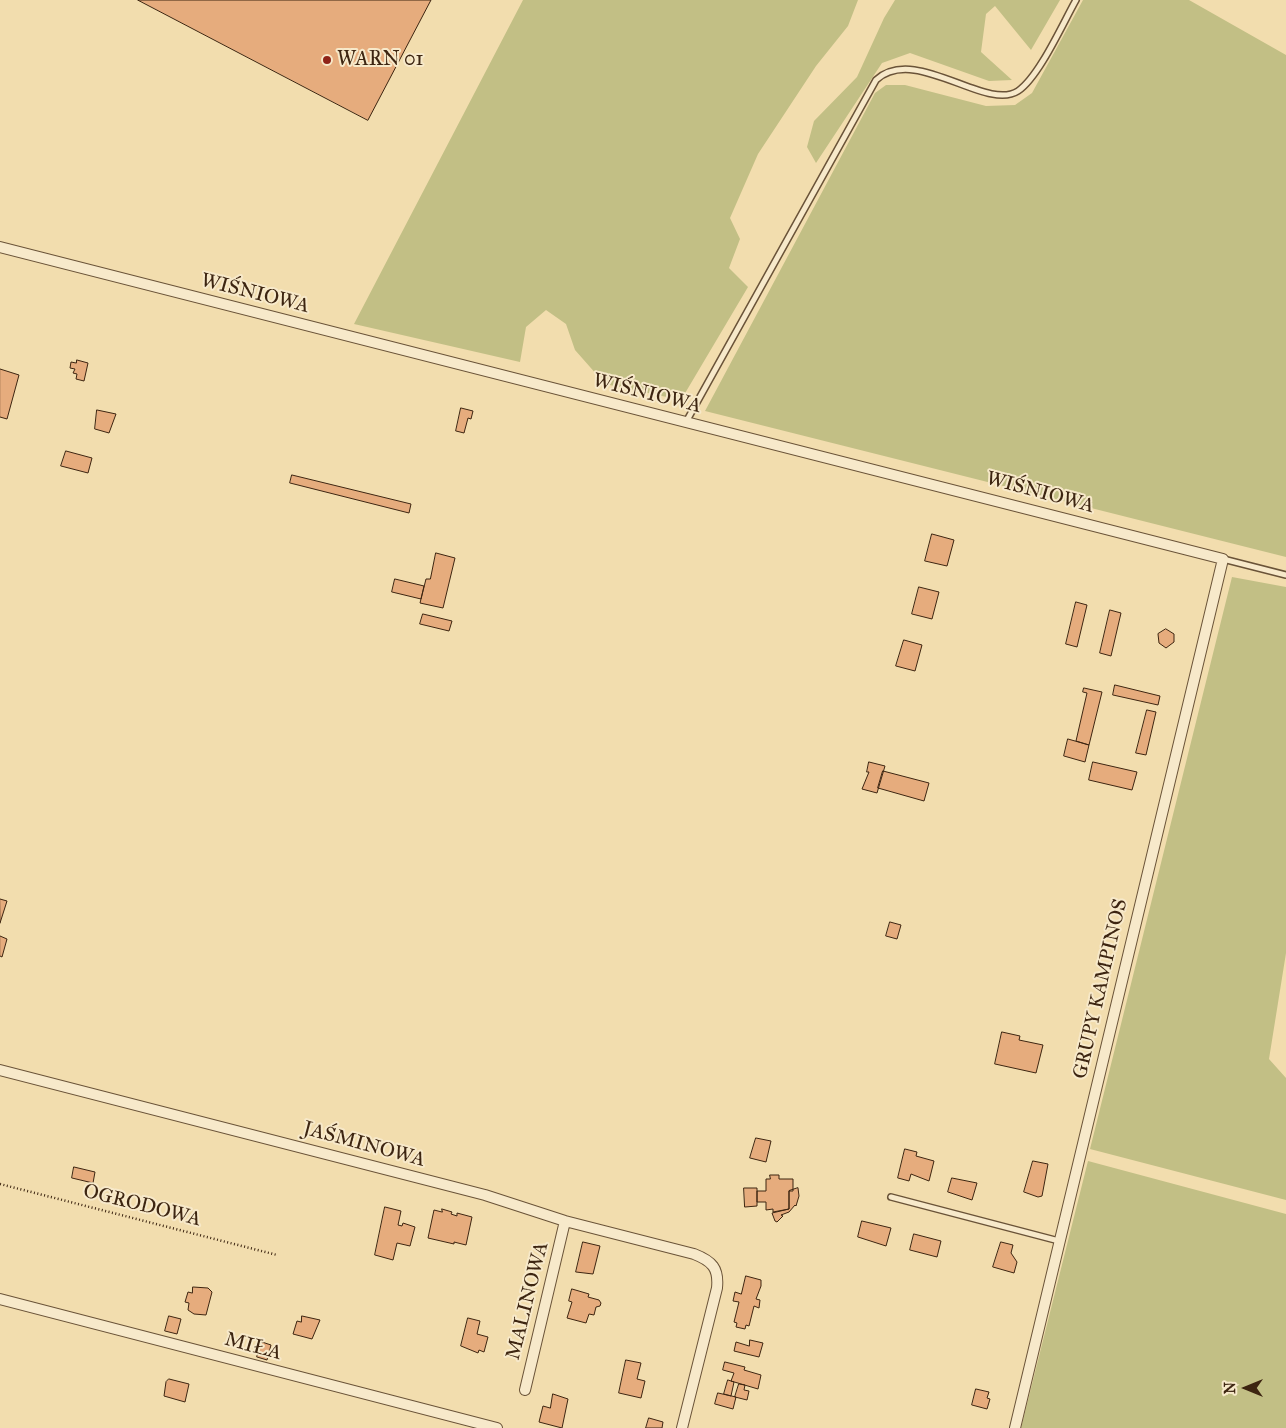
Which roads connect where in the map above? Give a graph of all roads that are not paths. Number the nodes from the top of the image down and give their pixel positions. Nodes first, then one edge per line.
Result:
1 (1076, 0) edge
2 (0, 246) edge
3 (686, 422) junction
4 (1222, 559) junction
5 (1286, 574) edge
6 (0, 1070) edge
7 (891, 1197) dead end
8 (565, 1221) junction
9 (1059, 1241) junction
10 (0, 1299) edge
11 (524, 1390) dead end
12 (497, 1428) edge
13 (682, 1428) edge
14 (1015, 1428) edge

1 - 3 lane
2 - 3 street, WIŚNIOWA
3 - 4 street, WIŚNIOWA
4 - 5 lane, WIŚNIOWA
4 - 9 street, GRUPY KAMPINOS
6 - 8 street, JAŚMINOWA
7 - 9 lane
8 - 11 street, MALINOWA
8 - 13 street, JAŚMINOWA
9 - 14 street, GRUPY KAMPINOS
10 - 12 street, MIŁA

